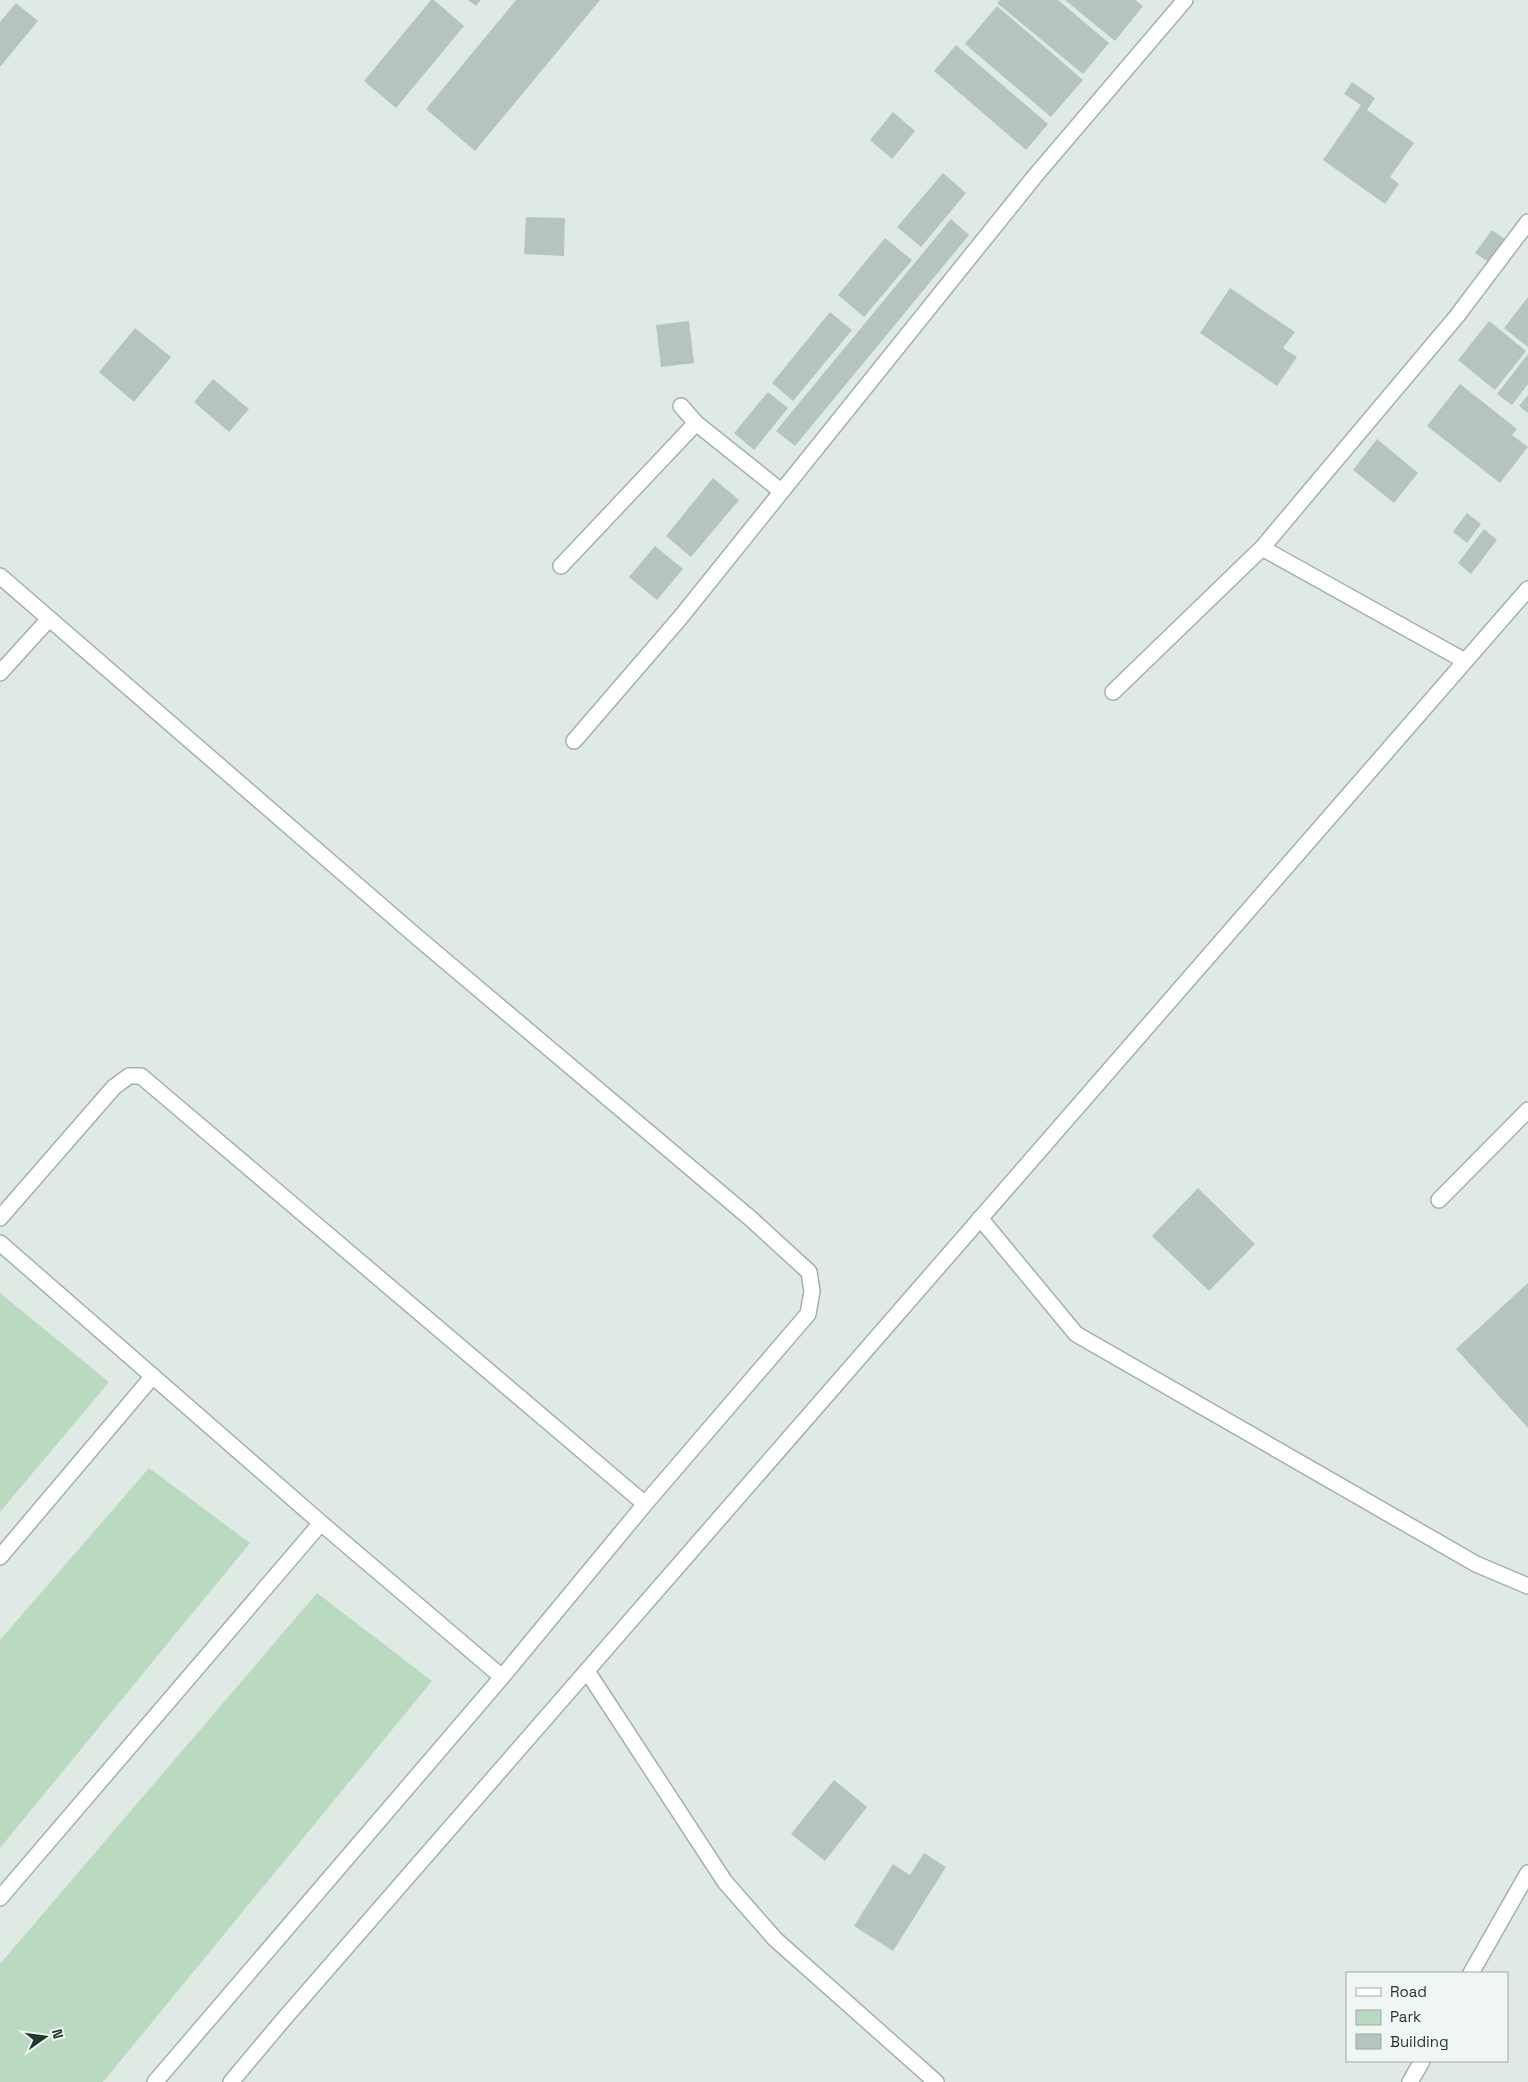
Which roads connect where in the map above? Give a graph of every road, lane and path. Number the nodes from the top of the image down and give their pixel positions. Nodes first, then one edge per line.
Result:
1 (1185, 0) edge
2 (1528, 222) edge
3 (681, 406) dead end
4 (696, 423) junction
5 (781, 491) junction
6 (1262, 548) junction
7 (561, 566) dead end
8 (0, 576) edge
9 (1528, 589) edge
10 (49, 618) junction
11 (1465, 661) junction
12 (0, 673) edge
13 (1113, 692) dead end
14 (574, 741) dead end
15 (1528, 1110) edge
16 (1438, 1200) dead end
17 (0, 1218) edge
18 (980, 1218) junction
19 (0, 1243) edge
20 (153, 1376) junction
21 (645, 1504) junction
22 (321, 1523) junction
23 (0, 1557) edge
24 (1528, 1586) edge
25 (587, 1671) junction
26 (502, 1677) junction
27 (1528, 1874) edge
28 (0, 1898) edge
29 (1472, 1972) edge
30 (1421, 2062) edge
31 (155, 2082) edge
32 (231, 2082) edge
33 (936, 2082) edge
34 (1410, 2082) edge

1 - 5 street
2 - 6 street
3 - 4 street
4 - 5 street
4 - 7 street
5 - 14 street
6 - 11 street
6 - 13 street
8 - 10 street
9 - 11 street
10 - 12 street
10 - 21 street
11 - 18 street
15 - 16 street
17 - 21 street
18 - 24 street
18 - 25 street
19 - 20 street
20 - 22 street
20 - 23 street
21 - 26 street
22 - 26 street
22 - 28 street
25 - 32 street
25 - 33 street
26 - 31 street
27 - 29 street
30 - 34 street

